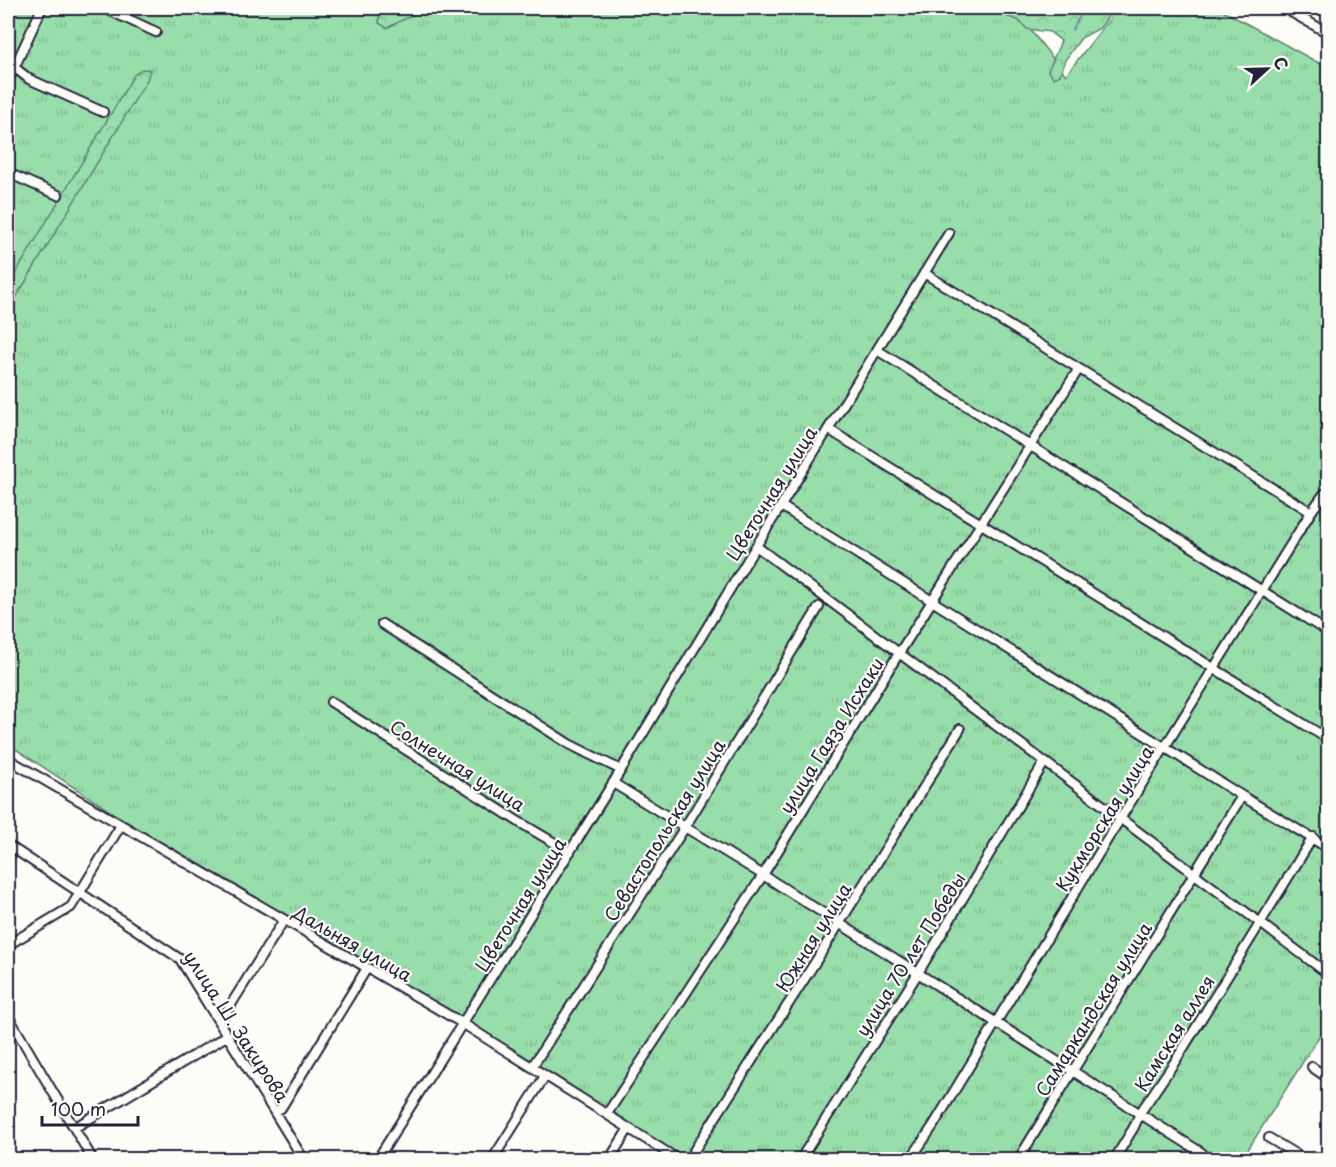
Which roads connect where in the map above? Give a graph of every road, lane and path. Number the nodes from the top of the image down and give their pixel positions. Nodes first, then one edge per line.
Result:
1 (42, 8) edge
2 (104, 8) edge
3 (1284, 8) edge
4 (156, 32) dead end
5 (1329, 33) edge
6 (14, 67) junction
7 (8, 81) edge
8 (103, 112) dead end
9 (8, 173) edge
10 (58, 195) dead end
11 (949, 233) dead end
12 (924, 273) junction
13 (877, 350) junction
14 (1078, 370) junction
15 (828, 429) junction
16 (1029, 447) junction
17 (1326, 496) edge
18 (781, 506) junction
19 (1311, 512) junction
20 (981, 524) junction
21 (756, 546) junction
22 (1263, 591) junction
23 (932, 601) junction
24 (819, 607) dead end
25 (382, 624) dead end
26 (1329, 632) edge
27 (899, 653) junction
28 (1215, 668) junction
29 (331, 702) dead end
30 (960, 729) dead end
31 (1329, 739) edge
32 (1166, 746) junction
33 (8, 759) edge
34 (1044, 763) junction
35 (621, 770) junction
36 (613, 783) junction
37 (1242, 796) junction
38 (1120, 819) junction
39 (121, 825) junction
40 (685, 827) junction
41 (1313, 837) junction
42 (8, 845) edge
43 (1329, 848) edge
44 (570, 852) junction
45 (1194, 874) junction
46 (763, 875) junction
47 (79, 892) junction
48 (284, 920) junction
49 (1259, 922) junction
50 (839, 924) junction
51 (8, 945) edge
52 (1329, 961) edge
53 (367, 968) junction
54 (918, 973) junction
55 (8, 1016) edge
56 (218, 1019) junction
57 (462, 1023) junction
58 (996, 1023) junction
59 (228, 1035) junction
60 (1312, 1066) dead end
61 (532, 1067) junction
62 (1073, 1071) junction
63 (545, 1076) junction
64 (1329, 1078) edge
65 (276, 1111) junction
66 (1140, 1113) junction
67 (607, 1114) junction
68 (74, 1128) junction
69 (629, 1128) junction
70 (1269, 1138) dead end
71 (1200, 1156) edge
72 (93, 1160) edge
73 (304, 1160) edge
74 (377, 1160) edge
75 (492, 1160) edge
76 (609, 1160) edge
77 (679, 1160) edge
78 (688, 1160) edge
79 (800, 1160) edge
80 (910, 1160) edge
81 (1017, 1160) edge
82 (1114, 1160) edge
83 (1305, 1160) edge

1 - 6 street
2 - 4 street
3 - 5 street
6 - 7 street
6 - 8 street
9 - 10 street
11 - 12 street, Цветочная улица
12 - 13 street, Цветочная улица
12 - 14 street
13 - 15 street, Цветочная улица
13 - 16 street
14 - 16 street, улица Гаяза Исхаки
14 - 19 street
15 - 18 street, Цветочная улица
15 - 20 street
16 - 20 street, улица Гаяза Исхаки
16 - 22 street
17 - 19 street, Кукморская улица
18 - 21 street, Цветочная улица
18 - 23 street
19 - 22 street, Кукморская улица
20 - 23 street, улица Гаяза Исхаки
20 - 28 street
21 - 27 street
21 - 35 street, Цветочная улица
22 - 26 street
22 - 28 street, Кукморская улица
23 - 27 street, улица Гаяза Исхаки
23 - 32 street
24 - 40 street, Севастопольская улица
25 - 35 street
27 - 34 street
27 - 46 street, улица Гаяза Исхаки
28 - 31 street
28 - 32 street, Кукморская улица
29 - 44 street, Солнечная улица
30 - 50 street, Южная улица
32 - 37 street
32 - 38 street, Кукморская улица
33 - 39 street, Дальняя улица
34 - 38 street
34 - 54 street, улица 70 лет Победы
35 - 36 street, Цветочная улица
36 - 40 street
36 - 44 street, Цветочная улица
37 - 41 street
37 - 45 street, Самаркандская улица
38 - 45 street
38 - 58 street, Кукморская улица
39 - 47 street
39 - 48 street, Дальняя улица
40 - 46 street
40 - 61 street, Севастопольская улица
41 - 43 street
41 - 49 street, Камская аллея
42 - 47 street, улица Ш. Закирова
44 - 57 street, Цветочная улица
45 - 49 street
45 - 62 street, Самаркандская улица
46 - 50 street
46 - 67 street, улица Гаяза Исхаки
47 - 51 street
47 - 56 street, улица Ш. Закирова
48 - 53 street, Дальняя улица
48 - 56 street
49 - 52 street
49 - 66 street, Камская аллея
50 - 54 street
50 - 78 street, Южная улица
53 - 57 street, Дальняя улица
53 - 65 street
54 - 58 street
54 - 79 street, улица 70 лет Победы
55 - 68 street
56 - 59 street, улица Ш. Закирова
57 - 61 street, Дальняя улица
57 - 74 street
58 - 62 street
58 - 80 street, Кукморская улица
59 - 65 street, улица Ш. Закирова
59 - 68 street
60 - 64 street
61 - 63 street, Дальняя улица
62 - 66 street
62 - 81 street, Самаркандская улица
63 - 67 street, Дальняя улица
63 - 75 street
65 - 73 street, улица Ш. Закирова
66 - 71 street
66 - 82 street, Камская аллея
67 - 69 street, Дальняя улица
68 - 72 street
69 - 76 street
69 - 77 street, Дальняя улица
70 - 83 street

